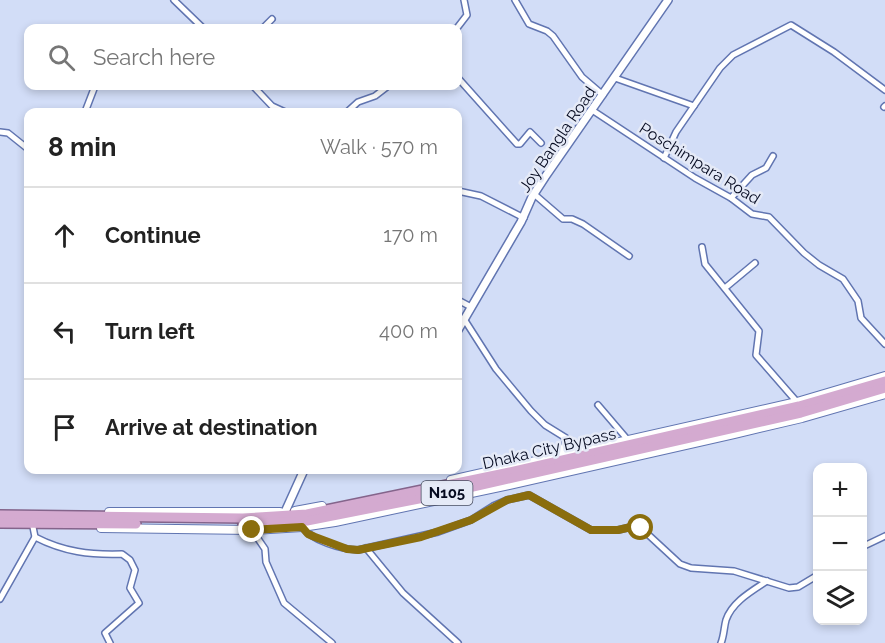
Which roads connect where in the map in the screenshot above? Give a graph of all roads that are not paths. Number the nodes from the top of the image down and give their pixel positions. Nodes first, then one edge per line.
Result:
1 (174, 0) edge
2 (464, 0) edge
3 (515, 0) edge
4 (668, 0) edge
5 (272, 19) dead end
6 (196, 24) edge
7 (267, 24) edge
8 (461, 24) edge
9 (615, 78) junction
10 (462, 82) edge
11 (93, 90) edge
12 (257, 90) edge
13 (383, 90) edge
14 (885, 90) edge
15 (603, 95) junction
16 (694, 105) junction
17 (86, 108) edge
18 (276, 108) edge
19 (351, 108) edge
20 (592, 110) junction
21 (0, 132) edge
22 (541, 143) dead end
23 (24, 146) edge
24 (773, 156) dead end
25 (664, 158) junction
26 (462, 192) edge
27 (534, 194) junction
28 (731, 198) junction
29 (524, 218) junction
30 (702, 247) dead end
31 (629, 256) dead end
32 (755, 263) dead end
33 (724, 288) junction
34 (462, 302) edge
35 (471, 307) junction
36 (464, 319) junction
37 (462, 323) edge
38 (885, 344) edge
39 (885, 375) edge
40 (885, 381) edge
41 (885, 388) edge
42 (885, 394) edge
43 (797, 402) junction
44 (598, 405) dead end
45 (627, 439) junction
46 (559, 455) junction
47 (302, 474) edge
48 (285, 512) junction
49 (0, 513) edge
50 (0, 524) edge
51 (33, 527) junction
52 (302, 527) junction
53 (252, 530) junction
54 (885, 536) edge
55 (35, 537) junction
56 (867, 545) edge
57 (366, 548) junction
58 (813, 579) edge
59 (767, 581) junction
60 (0, 599) edge
61 (110, 643) edge
62 (332, 643) edge
63 (458, 643) edge
64 (721, 643) edge

1 - 6 street
2 - 8 street
3 - 15 street
4 - 9 street, Joy Bangla Road
5 - 7 street
9 - 15 street, Joy Bangla Road
9 - 16 street
10 - 22 street
11 - 17 street
12 - 18 street
13 - 19 street
14 - 16 street
15 - 20 street, Joy Bangla Road
16 - 25 street
20 - 25 street, Poschimpara Road
20 - 27 street, Joy Bangla Road
21 - 23 street
24 - 28 street
25 - 28 street, Poschimpara Road
26 - 29 street
27 - 29 street, Joy Bangla Road
27 - 31 street
28 - 38 street, Poschimpara Road
29 - 35 street, Joy Bangla Road
30 - 33 street
32 - 33 street
33 - 43 street
34 - 35 street
35 - 36 street, Joy Bangla Road
36 - 37 street, Joy Bangla Road
36 - 46 street
39 - 43 main road
40 - 49 highway, Dhaka City Bypass / N105
41 - 50 highway, Dhaka City Bypass / N105
42 - 52 main road
43 - 45 main road
44 - 45 street
45 - 46 main road
46 - 48 main road
47 - 48 street
48 - 49 main road
50 - 51 main road
51 - 53 main road
51 - 55 street
52 - 53 main road
52 - 57 street
53 - 62 street
54 - 56 street
55 - 60 street
55 - 61 street
57 - 59 street
57 - 63 street
58 - 59 street
59 - 64 street

